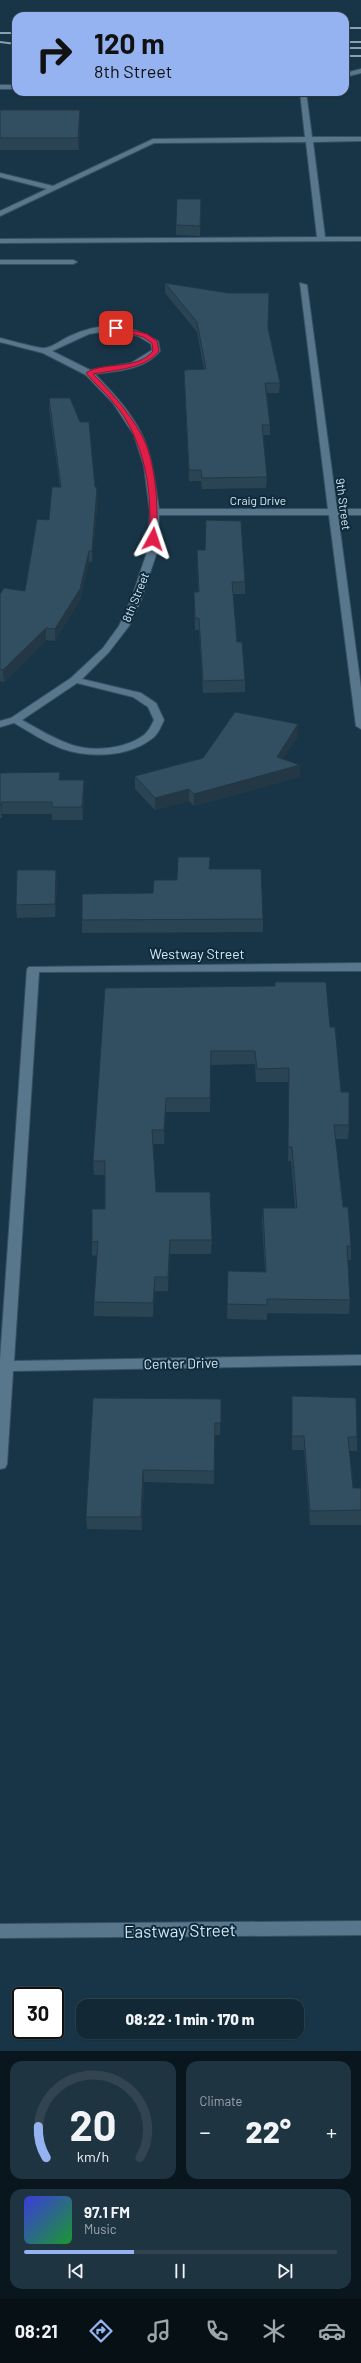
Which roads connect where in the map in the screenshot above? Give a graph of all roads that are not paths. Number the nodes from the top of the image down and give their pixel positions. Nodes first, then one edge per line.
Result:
1 (361, 71) edge
2 (349, 74) edge
3 (0, 87) edge
4 (12, 87) edge
5 (304, 96) edge
6 (309, 140) junction
7 (361, 140) edge
8 (0, 175) edge
9 (53, 188) junction
10 (0, 214) edge
11 (321, 239) junction
12 (361, 239) edge
13 (0, 241) edge
14 (0, 262) edge
15 (73, 262) dead end
16 (303, 285) dead end
17 (0, 340) edge
18 (46, 351) junction
19 (89, 373) junction
20 (155, 512) junction
21 (333, 512) junction
22 (361, 512) edge
23 (75, 680) junction
24 (15, 720) junction
25 (0, 724) edge
26 (361, 726) edge
27 (361, 967) edge
28 (361, 1360) edge
29 (3, 1366) edge
30 (0, 1464) edge
31 (361, 1928) edge
32 (0, 1931) edge

1 - 2 street
3 - 4 street
5 - 6 street
6 - 7 street
6 - 9 street
6 - 11 street
8 - 9 street
9 - 10 street
11 - 12 street
11 - 13 street
14 - 15 street
16 - 21 street, 9th Street
17 - 18 street, 8th Street
18 - 19 street, 8th Street
18 - 19 street
19 - 20 street, 8th Street
20 - 21 street, Craig Drive
20 - 23 street, 8th Street
21 - 22 street, Craig Drive
21 - 26 street, 9th Street
23 - 24 street, 8th Street
23 - 24 street
24 - 25 street, 8th Street
27 - 29 street, Westway Street
28 - 29 street, Center Drive
29 - 30 street
31 - 32 street, Eastway Street

